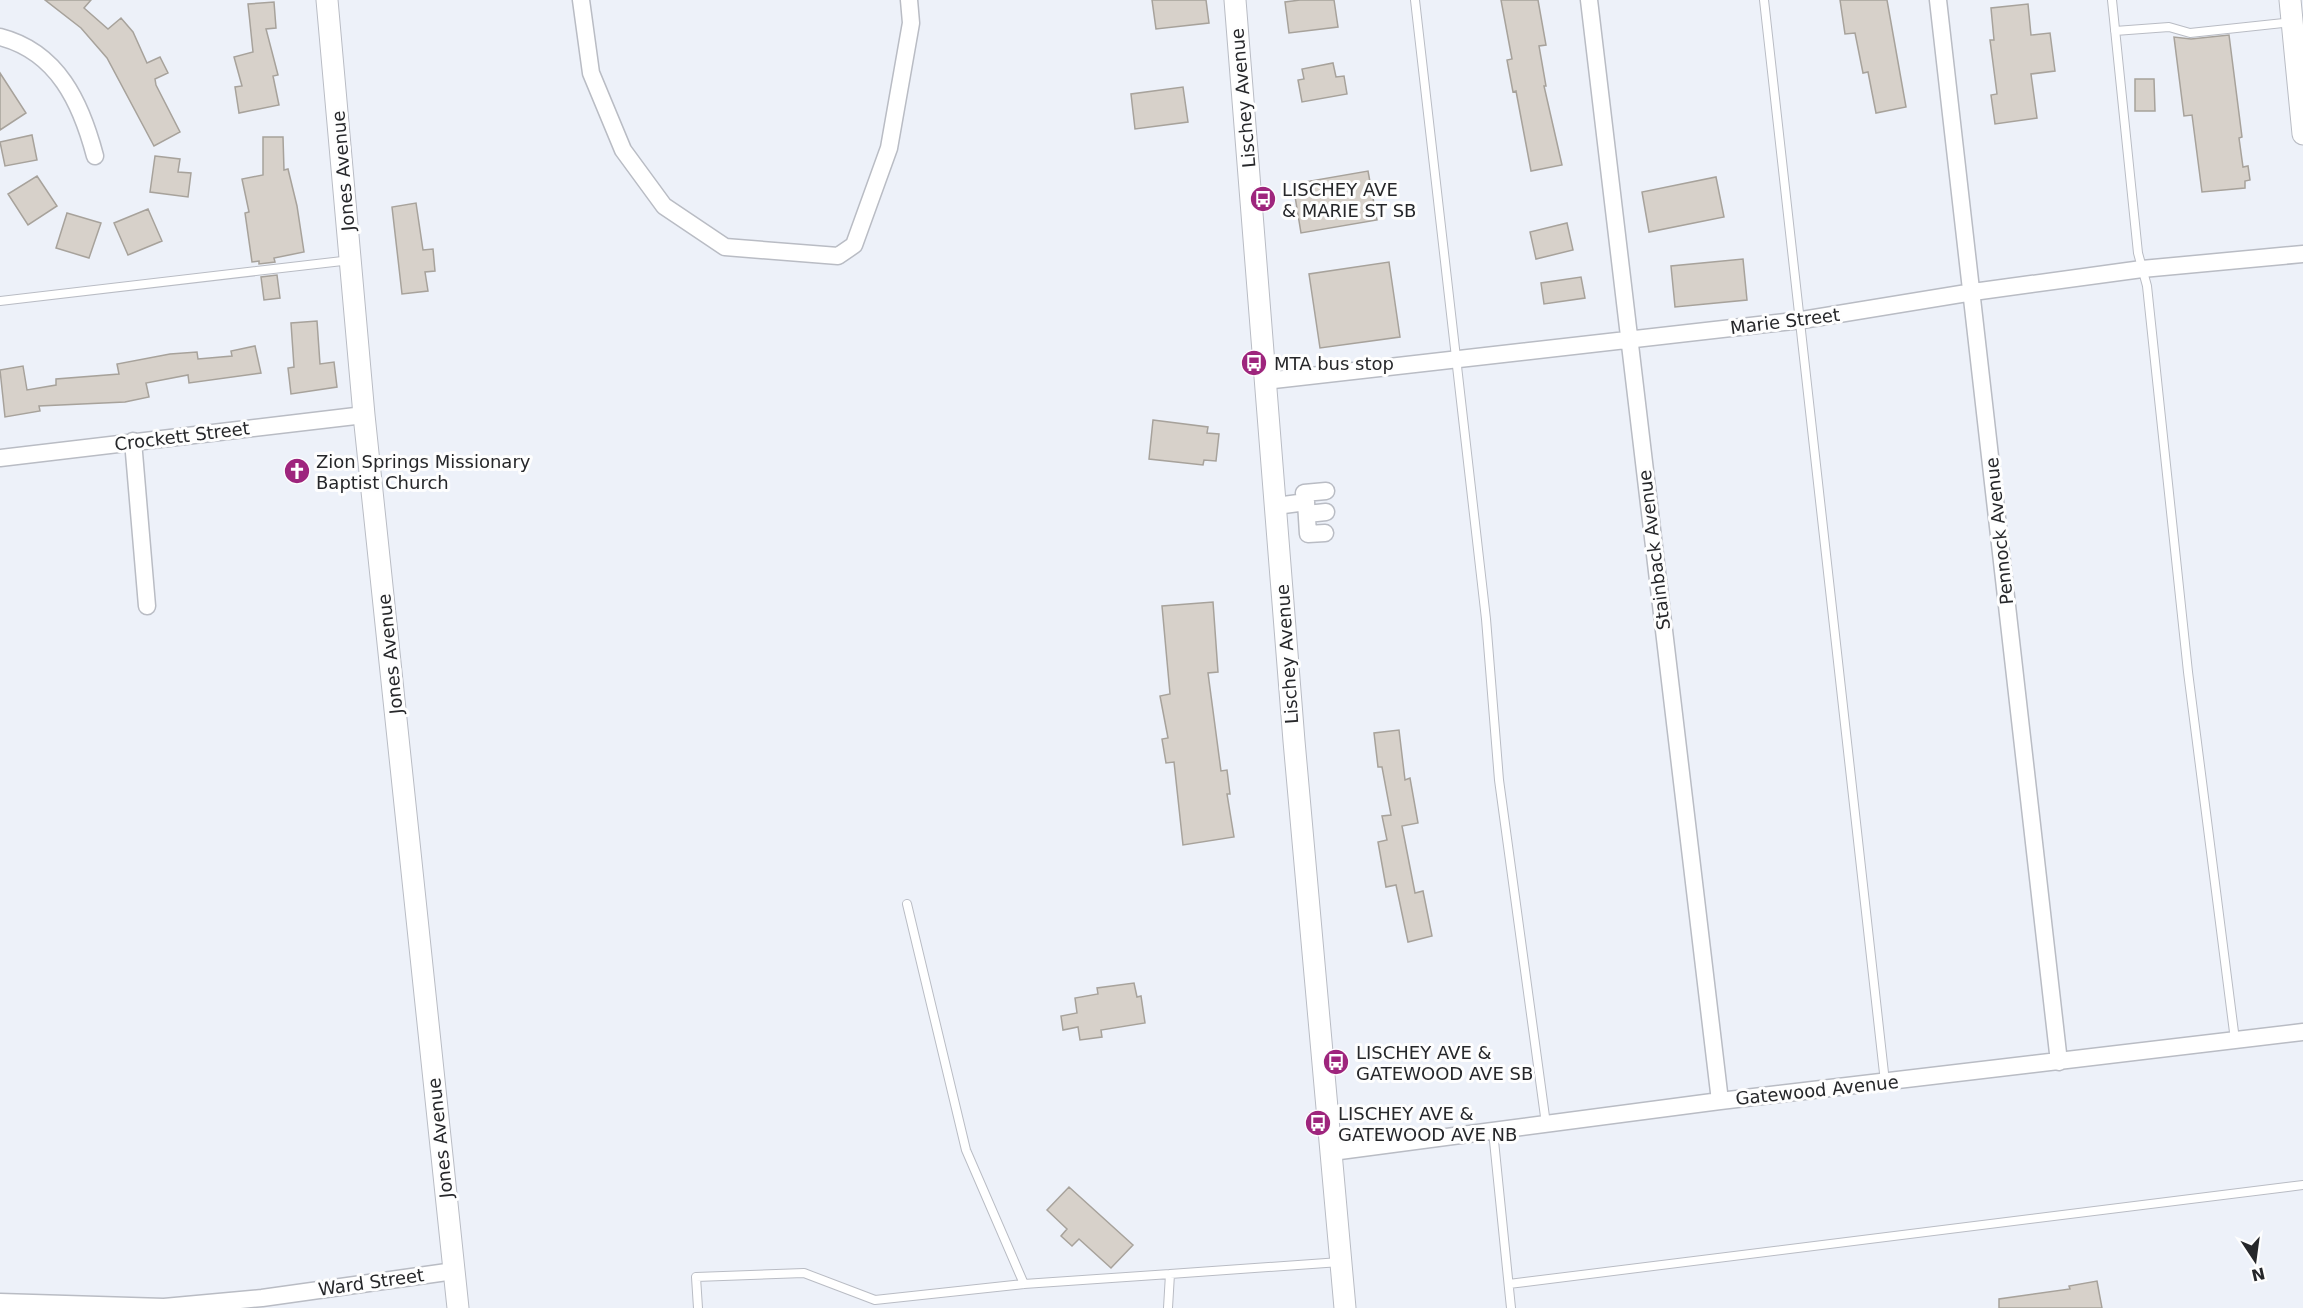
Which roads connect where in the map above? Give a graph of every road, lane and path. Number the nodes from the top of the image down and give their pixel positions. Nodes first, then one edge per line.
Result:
1 (327, 0) edge
2 (581, 0) edge
3 (909, 0) edge
4 (1236, 0) edge
5 (1415, 0) edge
6 (1588, 0) edge
7 (1764, 0) edge
8 (1938, 0) edge
9 (2112, 0) edge
10 (2290, 0) edge
11 (2292, 22) junction
12 (2115, 31) junction
13 (0, 37) edge
14 (2303, 134) edge
15 (95, 156) dead end
16 (2303, 254) edge
17 (351, 260) junction
18 (2142, 269) junction
19 (1973, 292) junction
20 (0, 301) edge
21 (1802, 320) junction
22 (1628, 338) junction
23 (1456, 358) junction
24 (1266, 381) junction
25 (364, 415) junction
26 (133, 441) junction
27 (0, 458) edge
28 (1326, 491) dead end
29 (1276, 506) junction
30 (1306, 508) junction
31 (1326, 512) dead end
32 (1325, 533) dead end
33 (147, 606) dead end
34 (907, 904) dead end
35 (2303, 1032) edge
36 (2235, 1040) junction
37 (2058, 1062) junction
38 (1885, 1082) junction
39 (1720, 1101) junction
40 (1546, 1124) junction
41 (1493, 1131) junction
42 (1332, 1152) junction
43 (2303, 1185) edge
44 (1340, 1262) junction
45 (454, 1271) junction
46 (1170, 1274) junction
47 (1024, 1284) junction
48 (1509, 1284) junction
49 (0, 1302) edge
50 (458, 1308) edge
51 (698, 1308) edge
52 (1168, 1308) edge
53 (1345, 1308) edge
54 (1511, 1308) edge

1 - 17 street, Jones Avenue
2 - 3 street
4 - 24 street, Lischey Avenue
5 - 23 lane
6 - 22 street, Stainback Avenue
7 - 21 lane
8 - 19 street, Pennock Avenue
9 - 12 lane
10 - 11 street
11 - 12 lane
11 - 14 street
12 - 18 lane
13 - 15 street
16 - 18 street, Marie Street
17 - 20 lane
17 - 25 street, Jones Avenue
18 - 19 street, Marie Street
18 - 36 lane
19 - 21 street, Marie Street
19 - 37 street, Pennock Avenue
21 - 22 street, Marie Street
21 - 38 lane
22 - 23 street, Marie Street
22 - 39 street, Stainback Avenue
23 - 24 street, Marie Street
23 - 40 lane
24 - 29 street, Lischey Avenue
25 - 26 street, Crockett Street
25 - 45 street, Jones Avenue
26 - 27 street, Crockett Street
26 - 33 street
28 - 30 street
29 - 30 street
29 - 42 street, Lischey Avenue
30 - 31 street
30 - 32 street
34 - 47 lane
35 - 36 street, Gatewood Avenue
36 - 37 street, Gatewood Avenue
37 - 38 street, Gatewood Avenue
38 - 39 street, Gatewood Avenue
39 - 40 street, Gatewood Avenue
40 - 41 street, Gatewood Avenue
41 - 42 street, Gatewood Avenue
41 - 48 lane
42 - 44 street, Lischey Avenue
43 - 48 lane
44 - 46 lane
44 - 53 street, Lischey Avenue
45 - 49 street, Ward Street
45 - 50 street, Jones Avenue
46 - 47 lane
46 - 52 lane
47 - 51 lane
48 - 54 lane

